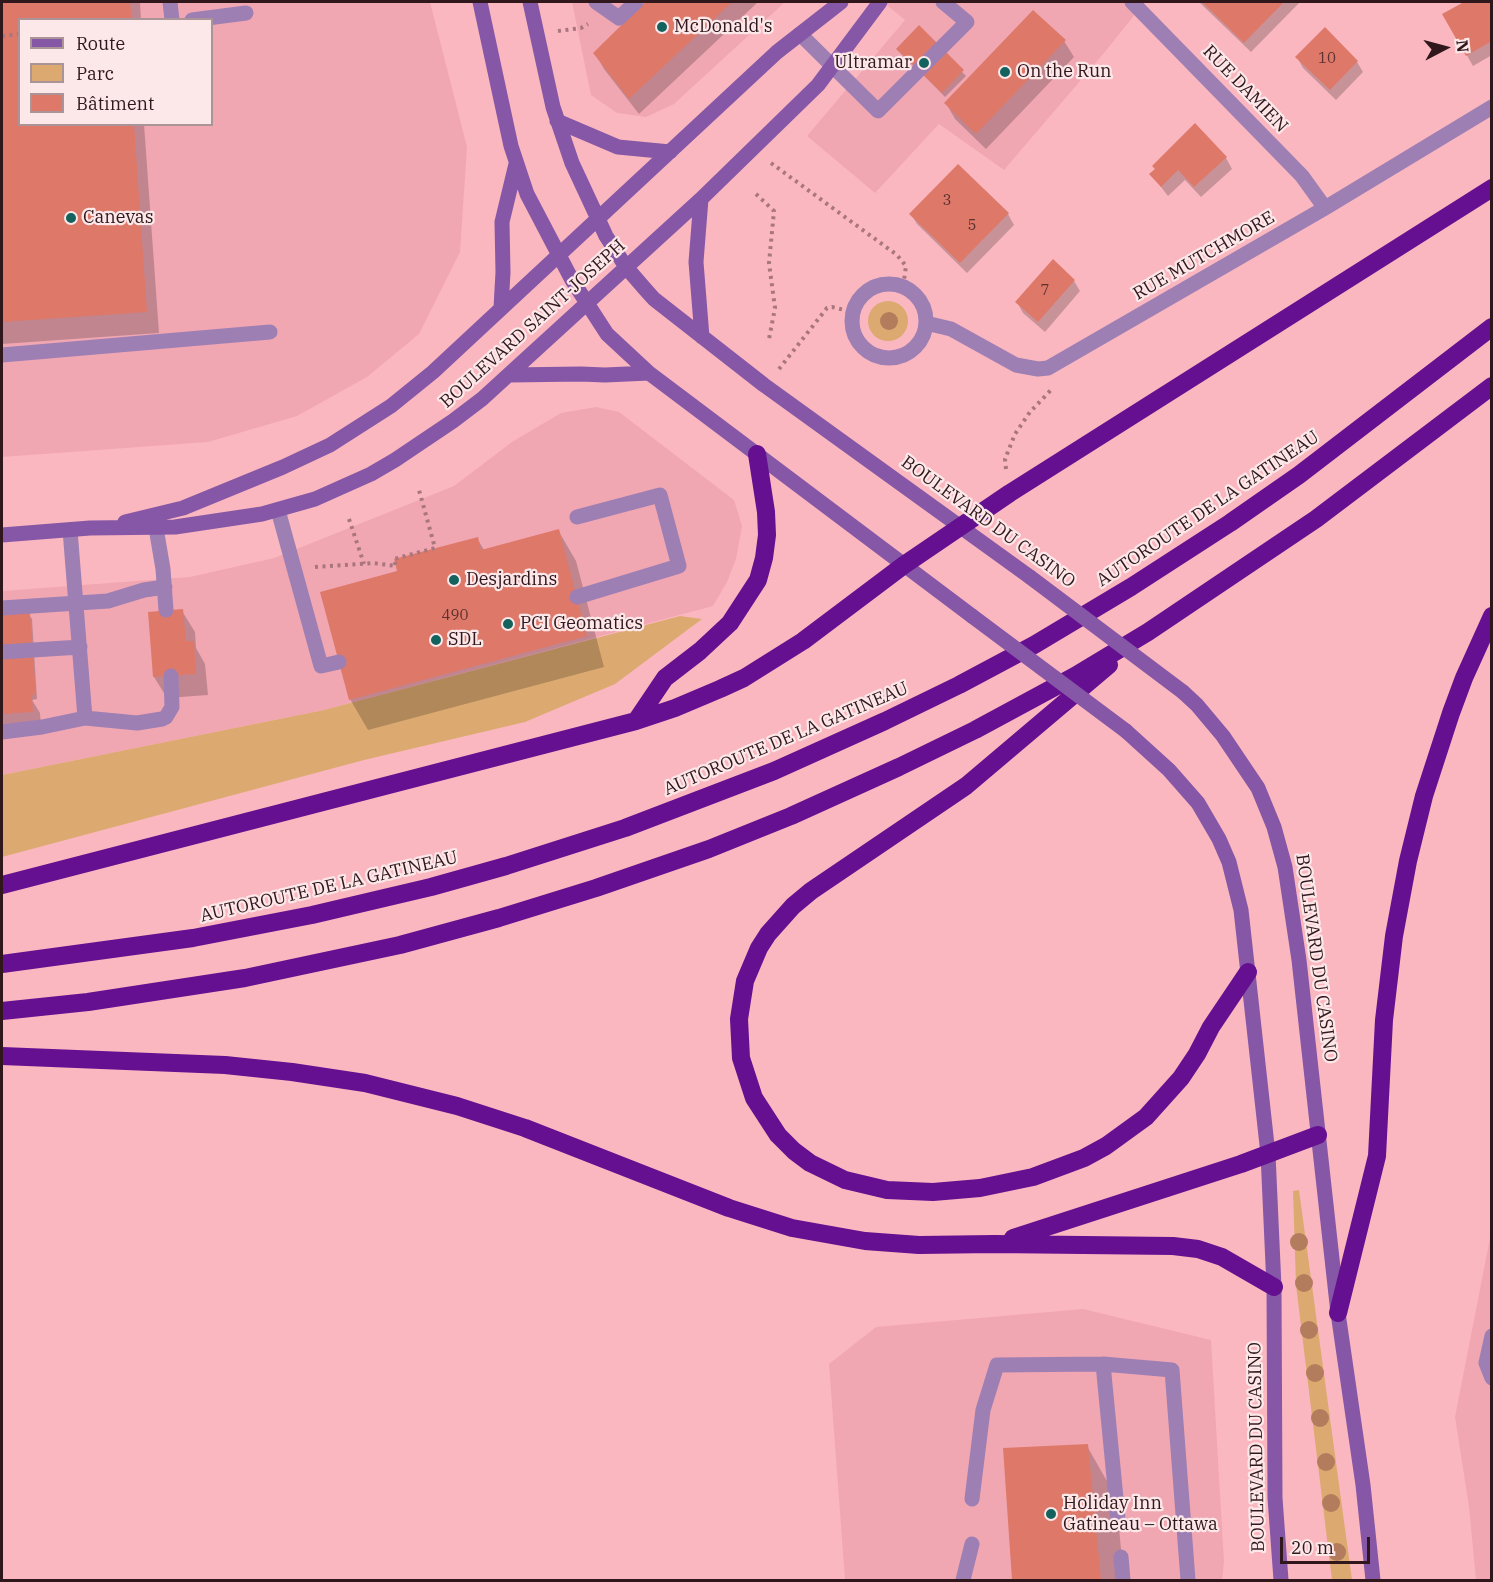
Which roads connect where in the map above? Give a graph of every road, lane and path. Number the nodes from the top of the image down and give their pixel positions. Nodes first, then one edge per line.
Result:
1 (170, 2) edge
2 (480, 2) edge
3 (530, 2) edge
4 (596, 2) edge
5 (636, 2) edge
6 (841, 2) edge
7 (880, 2) edge
8 (943, 2) edge
9 (1132, 2) edge
10 (246, 13) dead end
11 (172, 18) edge
12 (207, 18) edge
13 (588, 23) dead end
14 (557, 31) dead end
15 (18, 34) edge
16 (800, 34) junction
17 (2, 36) edge
18 (832, 66) junction
19 (1491, 107) edge
20 (557, 121) junction
21 (670, 152) junction
22 (516, 164) junction
23 (777, 169) dead end
24 (1491, 188) edge
25 (756, 194) dead end
26 (701, 199) junction
27 (1325, 208) junction
28 (598, 220) junction
29 (559, 256) junction
30 (626, 267) junction
31 (903, 287) junction
32 (587, 305) junction
33 (501, 308) junction
34 (854, 312) junction
35 (926, 323) junction
36 (1491, 327) edge
37 (270, 332) dead end
38 (702, 337) junction
39 (769, 339) dead end
40 (2, 355) edge
41 (790, 356) dead end
42 (1051, 367) junction
43 (649, 373) junction
44 (510, 375) junction
45 (1491, 386) edge
46 (757, 454) junction
47 (1000, 472) dead end
48 (419, 490) dead end
49 (278, 510) junction
50 (577, 517) dead end
51 (349, 519) dead end
52 (155, 522) junction
53 (961, 526) junction
54 (70, 530) junction
55 (2, 536) edge
56 (364, 564) junction
57 (904, 565) junction
58 (313, 567) dead end
59 (165, 587) junction
60 (577, 597) dead end
61 (76, 603) junction
62 (2, 608) edge
63 (166, 610) dead end
64 (1491, 616) edge
65 (1148, 632) junction
66 (80, 647) junction
67 (2, 652) edge
68 (339, 662) dead end
69 (171, 676) dead end
70 (85, 718) junction
71 (636, 721) junction
72 (2, 732) edge
73 (2, 885) edge
74 (2, 964) edge
75 (1248, 972) junction
76 (2, 1011) edge
77 (2, 1056) edge
78 (1318, 1135) junction
79 (1268, 1154) junction
80 (994, 1244) junction
81 (1274, 1287) junction
82 (1338, 1313) junction
83 (1491, 1336) edge
84 (1103, 1364) junction
85 (1491, 1378) edge
86 (972, 1499) dead end
87 (1118, 1519) dead end
88 (972, 1544) dead end
89 (1121, 1557) dead end
90 (963, 1581) edge
91 (1123, 1581) edge
92 (1188, 1581) edge
93 (1281, 1581) edge
94 (1372, 1581) edge

1 - 11 street
2 - 22 main road, BOULEVARD DU CASINO
3 - 20 main road, BOULEVARD DU CASINO
4 - 5 street
6 - 16 main road, BOULEVARD SAINT-JOSEPH
7 - 18 main road, BOULEVARD SAINT-JOSEPH
8 - 18 street
9 - 27 street, RUE DAMIEN
10 - 12 street
13 - 14 path
15 - 17 path
16 - 18 street
16 - 21 main road, BOULEVARD SAINT-JOSEPH
18 - 26 main road, BOULEVARD SAINT-JOSEPH
19 - 27 street, RUE MUTCHMORE
20 - 21 main road
20 - 28 main road, BOULEVARD DU CASINO
21 - 28 main road, BOULEVARD SAINT-JOSEPH
22 - 29 main road, BOULEVARD DU CASINO
22 - 33 main road
23 - 31 path
24 - 53 highway
25 - 39 path
26 - 30 main road, BOULEVARD SAINT-JOSEPH
26 - 38 main road
27 - 42 street, RUE MUTCHMORE
28 - 29 main road, BOULEVARD SAINT-JOSEPH
28 - 30 main road, BOULEVARD DU CASINO
29 - 32 main road, BOULEVARD DU CASINO
29 - 33 main road, BOULEVARD SAINT-JOSEPH
30 - 32 main road, BOULEVARD SAINT-JOSEPH
30 - 38 main road, BOULEVARD DU CASINO
31 - 34 street
31 - 35 street
32 - 43 main road, BOULEVARD DU CASINO
32 - 44 main road, BOULEVARD SAINT-JOSEPH
33 - 52 main road, BOULEVARD SAINT-JOSEPH
34 - 35 street
34 - 41 path
35 - 42 street
36 - 74 highway, AUTOROUTE DE LA GATINEAU
37 - 40 street
38 - 53 main road, BOULEVARD DU CASINO
42 - 47 path
43 - 44 main road
43 - 46 main road, BOULEVARD DU CASINO
44 - 49 main road, BOULEVARD SAINT-JOSEPH
45 - 65 highway
46 - 57 main road, BOULEVARD DU CASINO
46 - 71 highway
48 - 56 path
49 - 52 main road, BOULEVARD SAINT-JOSEPH
49 - 68 street
50 - 60 street
51 - 56 path
52 - 54 main road, BOULEVARD SAINT-JOSEPH
52 - 59 street
53 - 57 highway
53 - 78 main road, BOULEVARD DU CASINO, bridge
54 - 55 main road, BOULEVARD SAINT-JOSEPH
54 - 61 street
56 - 58 path
57 - 71 highway
57 - 75 main road, BOULEVARD DU CASINO, bridge
59 - 61 street
59 - 63 street
61 - 62 street
61 - 66 street
64 - 82 highway
65 - 75 highway
65 - 76 highway
66 - 67 street
66 - 70 street
69 - 70 street
70 - 72 street
71 - 73 highway
75 - 79 main road, BOULEVARD DU CASINO
77 - 80 highway
78 - 79 highway
78 - 82 main road, BOULEVARD DU CASINO
79 - 80 highway
79 - 81 main road, BOULEVARD DU CASINO
80 - 81 highway
81 - 93 main road, BOULEVARD DU CASINO
82 - 94 main road, BOULEVARD DU CASINO
83 - 85 street
84 - 86 street
84 - 87 street
84 - 92 street
88 - 90 street
89 - 91 street

